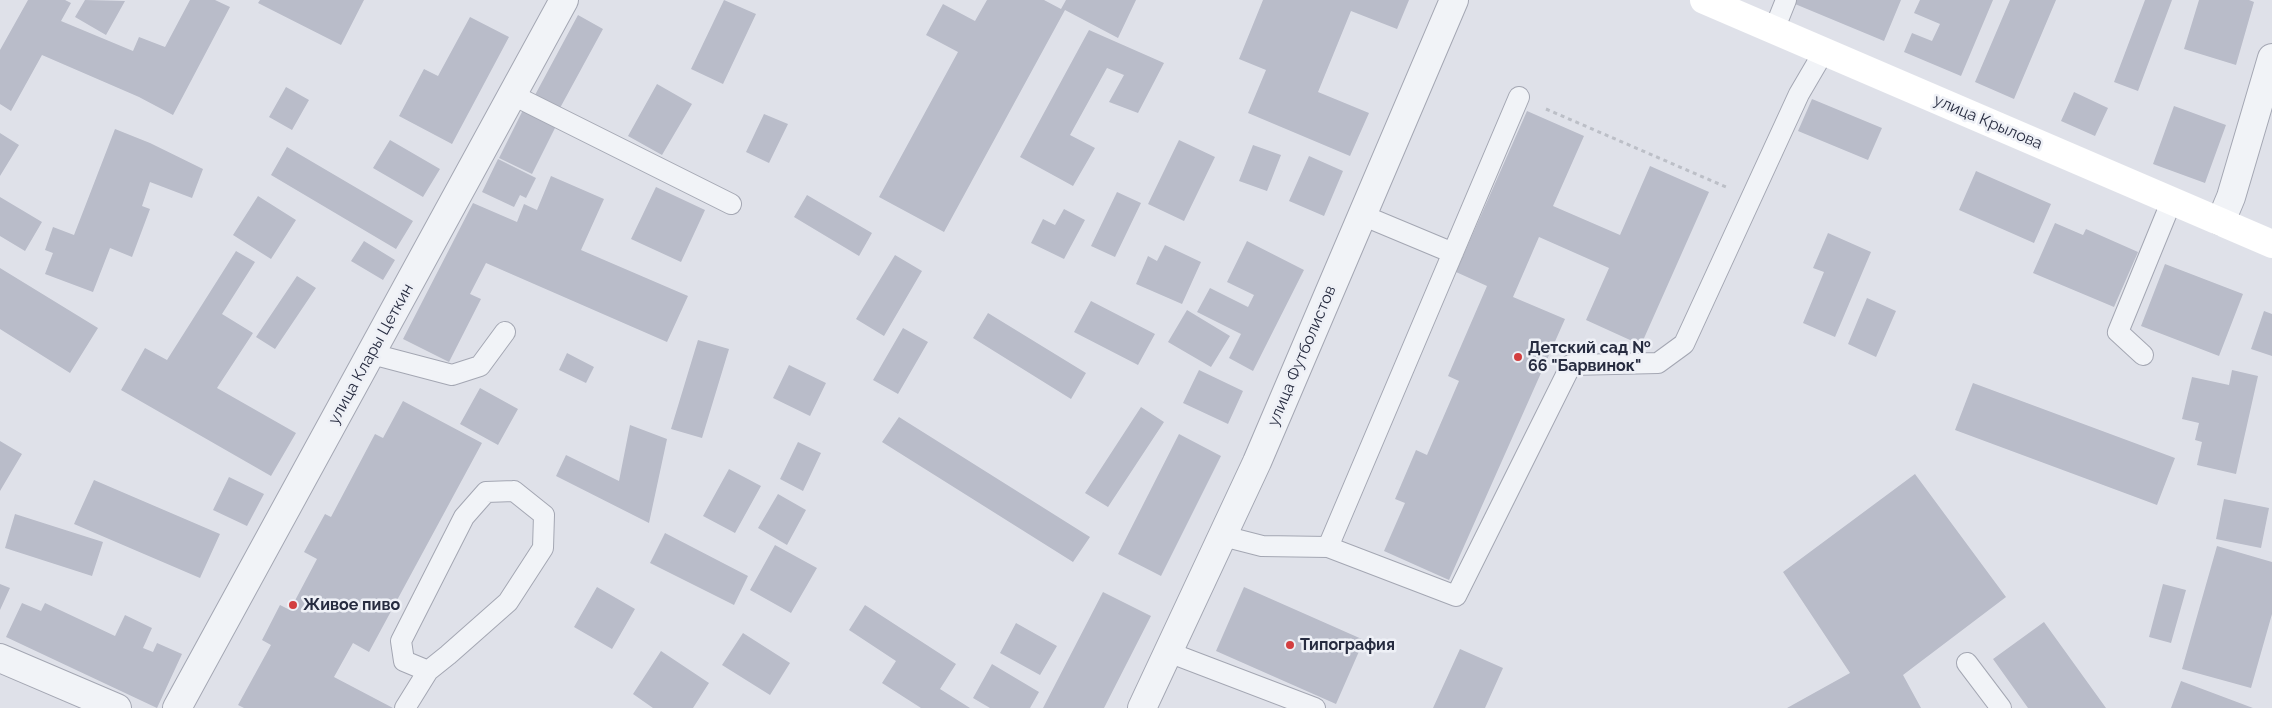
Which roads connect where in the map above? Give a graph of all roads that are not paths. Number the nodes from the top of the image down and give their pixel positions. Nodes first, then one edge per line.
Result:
1 (564, 0) edge
2 (1454, 0) edge
3 (1704, 0) edge
4 (1786, 0) edge
5 (1774, 30) junction
6 (1823, 52) junction
7 (2272, 58) edge
8 (513, 95) junction
9 (1519, 97) road end
10 (2172, 200) junction
11 (731, 204) dead end
12 (1362, 215) junction
13 (2221, 221) junction
14 (2272, 244) edge
15 (1453, 253) junction
16 (505, 332) dead end
17 (372, 354) junction
18 (2143, 355) dead end
19 (1223, 536) junction
20 (1328, 547) junction
21 (1168, 652) junction
22 (0, 658) edge
23 (1967, 663) dead end
24 (428, 671) junction
25 (117, 708) edge
26 (177, 708) edge
27 (406, 708) edge
28 (1142, 708) edge
29 (1315, 708) edge
30 (2001, 708) edge

1 - 8 street, улица Клары Цеткин
2 - 12 street, улица Футболистов
3 - 5 main road, улица Крылова
4 - 5 lane
5 - 6 main road, улица Крылова
6 - 10 main road, улица Крылова
6 - 20 lane
7 - 13 street
8 - 11 lane
8 - 17 street, улица Клары Цеткин
9 - 15 lane
10 - 13 main road, улица Крылова
10 - 18 lane
12 - 15 lane
12 - 19 street, улица Футболистов
13 - 14 main road, улица Крылова
15 - 20 lane
16 - 17 lane
17 - 26 street, улица Клары Цеткин
19 - 20 lane
19 - 21 street, улица Футболистов
21 - 28 street, улица Футболистов
21 - 29 lane
22 - 25 street
23 - 30 lane
24 - 24 lane
24 - 27 lane

